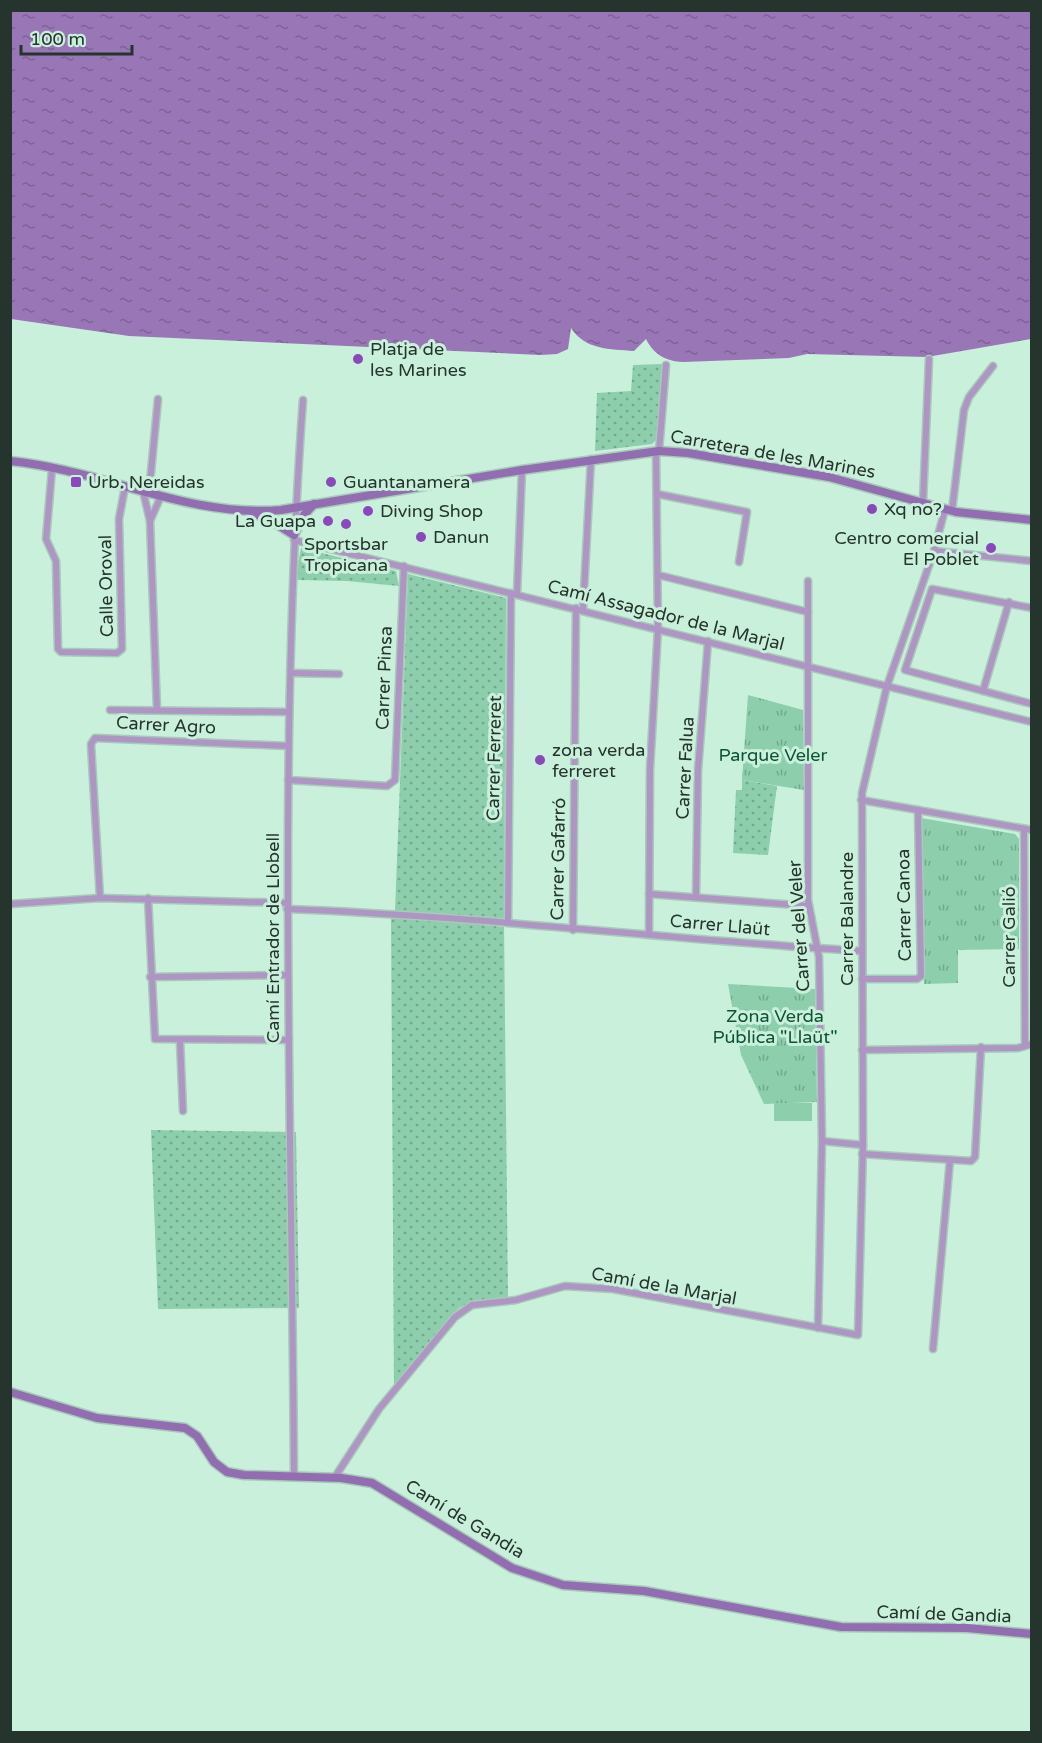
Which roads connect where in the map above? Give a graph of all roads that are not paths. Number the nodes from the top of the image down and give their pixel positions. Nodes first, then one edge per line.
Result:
1 (929, 358) dead end
2 (666, 365) dead end
3 (993, 366) dead end
4 (158, 399) dead end
5 (303, 400) dead end
6 (658, 451) junction
7 (591, 459) junction
8 (10, 461) edge
9 (52, 469) junction
10 (522, 470) junction
11 (125, 487) junction
12 (146, 492) junction
13 (657, 494) junction
14 (161, 495) junction
15 (923, 502) junction
16 (314, 504) junction
17 (295, 508) junction
18 (949, 510) junction
19 (244, 512) junction
20 (1032, 520) edge
21 (150, 521) junction
22 (294, 537) junction
23 (934, 550) junction
24 (1032, 561) edge
25 (739, 562) dead end
26 (404, 566) junction
27 (658, 575) junction
28 (808, 581) dead end
29 (514, 594) junction
30 (1009, 602) junction
31 (1032, 608) edge
32 (579, 609) junction
33 (808, 612) junction
34 (658, 628) junction
35 (708, 641) junction
36 (808, 665) junction
37 (291, 673) junction
38 (339, 674) dead end
39 (887, 686) junction
40 (983, 691) junction
41 (1032, 704) edge
42 (110, 710) dead end
43 (157, 710) junction
44 (289, 712) junction
45 (1032, 723) edge
46 (288, 746) junction
47 (288, 780) junction
48 (861, 800) junction
49 (918, 810) junction
50 (1028, 829) edge
51 (649, 894) junction
52 (696, 897) junction
53 (100, 898) junction
54 (148, 898) junction
55 (10, 904) edge
56 (287, 906) junction
57 (809, 906) junction
58 (508, 923) junction
59 (573, 930) junction
60 (649, 934) junction
61 (817, 949) junction
62 (862, 951) junction
63 (288, 975) junction
64 (150, 977) junction
65 (862, 979) junction
66 (289, 1040) junction
67 (180, 1041) junction
68 (1028, 1044) edge
69 (981, 1047) junction
70 (862, 1050) junction
71 (183, 1111) dead end
72 (822, 1141) junction
73 (862, 1145) junction
74 (862, 1154) junction
75 (950, 1160) junction
76 (818, 1328) junction
77 (858, 1335) joint
78 (933, 1349) dead end
79 (10, 1392) edge
80 (294, 1477) junction
81 (335, 1477) junction
82 (1032, 1634) edge

1 - 15 street
2 - 6 street
3 - 18 street, Carrer Balandre
4 - 12 street
5 - 17 street, Camí Entrador de Llobell
6 - 7 main road, Carretera de les Marines
6 - 13 street
6 - 15 main road, Carretera de les Marines
7 - 10 main road, Carretera de les Marines
7 - 32 street, Carrer Gafarró
8 - 9 main road, Carretera de les Marines
9 - 11 main road, Carretera de les Marines
9 - 11 street, Calle Oroval
10 - 16 main road, Carretera de les Marines
10 - 29 street, Carrer Ferreret
11 - 12 main road, Carretera de les Marines
12 - 14 main road, Carretera de les Marines
12 - 21 street
13 - 25 street
13 - 27 street
14 - 19 main road, Carretera de les Marines
14 - 21 street
15 - 18 main road, Carretera de les Marines
16 - 17 main road, Carretera de les Marines
16 - 22 main road
17 - 19 main road, Carretera de les Marines
17 - 22 street, Camí Entrador de Llobell
18 - 20 main road, Carretera de les Marines
18 - 23 street, Carrer Balandre
19 - 22 main road
21 - 43 street
22 - 26 street, Camí Assagador de la Marjal
22 - 37 street, Camí Entrador de Llobell
23 - 24 street
23 - 39 street, Carrer Balandre
26 - 29 street, Camí Assagador de la Marjal
26 - 47 street, Carrer Pinsa
27 - 33 street
27 - 34 street
28 - 33 street, Carrer del Veler
29 - 32 street, Camí Assagador de la Marjal
29 - 58 street, Carrer Ferreret
30 - 31 street
30 - 40 street
30 - 40 street
32 - 34 street, Camí Assagador de la Marjal
32 - 59 street, Carrer Gafarró
33 - 36 street, Carrer del Veler
34 - 35 street, Camí Assagador de la Marjal
34 - 51 street
35 - 36 street, Camí Assagador de la Marjal
35 - 52 street, Carrer Falua
36 - 39 street, Camí Assagador de la Marjal
36 - 57 street, Carrer del Veler
37 - 38 street
37 - 44 street, Camí Entrador de Llobell
39 - 45 street, Camí Assagador de la Marjal
39 - 48 street, Carrer Balandre
40 - 41 street
42 - 43 street
43 - 44 street
44 - 46 street, Camí Entrador de Llobell
46 - 47 street, Camí Entrador de Llobell
46 - 53 street, Carrer Agro
47 - 56 street, Camí Entrador de Llobell
48 - 49 street
48 - 62 street, Carrer Balandre
49 - 50 street
49 - 65 street, Carrer Canoa
50 - 68 street, Carrer Galió
51 - 52 street
51 - 60 street
52 - 57 street
53 - 54 street, Carrer Llaüt
53 - 55 street, Carrer Llaüt
54 - 56 street, Carrer Llaüt
54 - 64 street
56 - 58 street, Carrer Llaüt
56 - 63 street, Camí Entrador de Llobell
57 - 61 street, Carrer del Veler
58 - 59 street, Carrer Llaüt
59 - 60 street, Carrer Llaüt
60 - 61 street, Carrer Llaüt
61 - 62 street, Carrer Llaüt
61 - 72 street, Carrer del Veler
62 - 65 street, Carrer Balandre
63 - 64 street
63 - 66 street, Camí Entrador de Llobell
64 - 67 street
65 - 70 street, Carrer Balandre
66 - 67 street
66 - 80 street, Camí Entrador de Llobell
67 - 71 street
68 - 69 street
69 - 70 street
69 - 75 street
70 - 73 street, Carrer Balandre
72 - 73 street
72 - 76 street, Carrer del Veler
73 - 74 street, Carrer Balandre
74 - 75 street
74 - 77 street, Carrer Balandre
75 - 78 street
76 - 77 street, Camí de la Marjal
76 - 81 street, Camí de la Marjal
79 - 80 main road, Camí de Gandia
80 - 81 main road, Camí de Gandia
81 - 82 main road, Camí de Gandia

